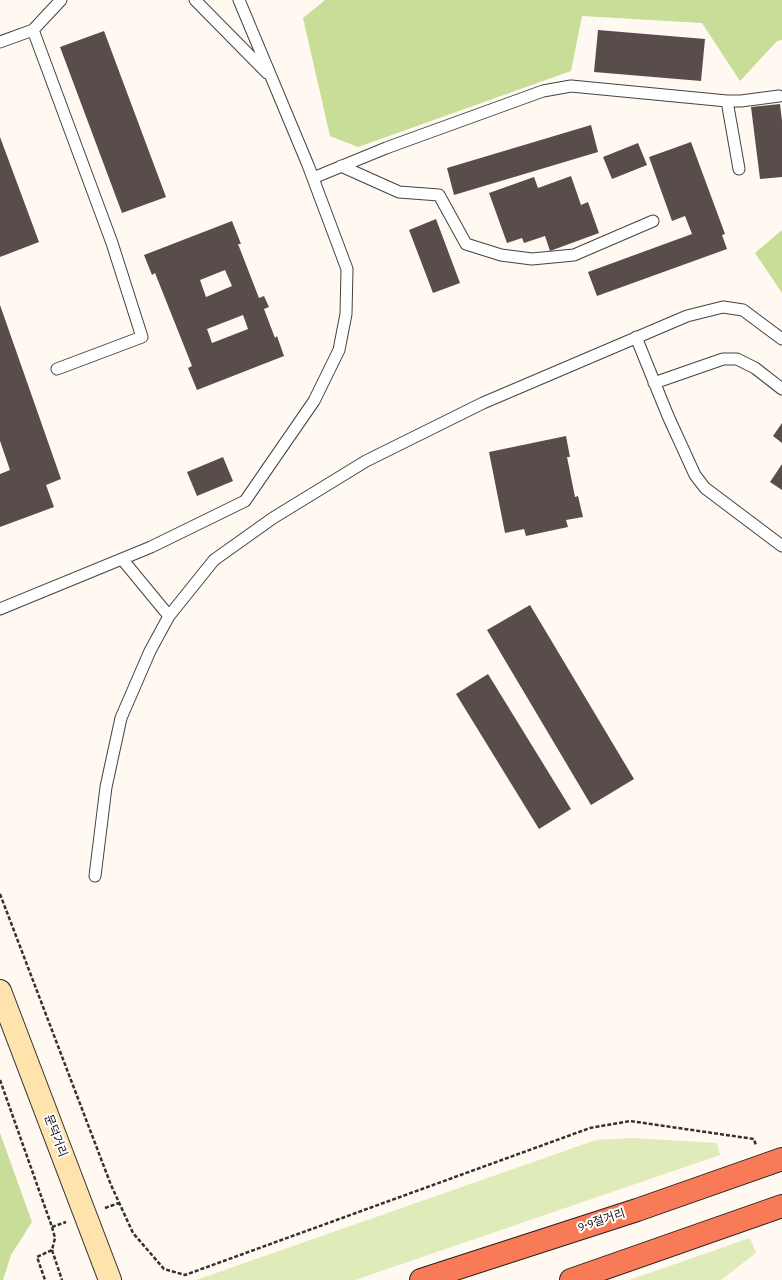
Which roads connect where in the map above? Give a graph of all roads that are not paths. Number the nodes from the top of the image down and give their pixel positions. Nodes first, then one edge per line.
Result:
1 (61, 0) edge
2 (195, 0) edge
3 (239, 0) edge
4 (33, 30) junction
5 (0, 42) edge
6 (272, 78) junction
7 (779, 96) dead end
8 (727, 101) junction
9 (341, 166) junction
10 (739, 170) dead end
11 (313, 178) junction
12 (653, 222) dead end
13 (636, 338) junction
14 (782, 339) edge
15 (57, 369) dead end
16 (654, 383) junction
17 (782, 389) edge
18 (782, 546) edge
19 (122, 559) junction
20 (0, 609) edge
21 (170, 616) junction
22 (95, 876) dead end
23 (0, 991) edge
24 (772, 1162) edge
25 (782, 1206) edge
26 (110, 1280) edge
27 (420, 1280) edge
28 (571, 1280) edge

1 - 4 lane
2 - 6 lane
3 - 6 lane
4 - 5 lane
4 - 15 lane
6 - 11 lane
7 - 8 lane
8 - 9 lane
8 - 10 lane
9 - 11 lane
9 - 12 lane
11 - 19 lane
13 - 14 lane
13 - 16 lane
13 - 21 lane
16 - 17 lane
16 - 18 lane
19 - 20 lane
19 - 21 lane
21 - 22 lane
23 - 26 main road, 문덕거리
24 - 27 highway, 9·9절거리
25 - 28 highway

